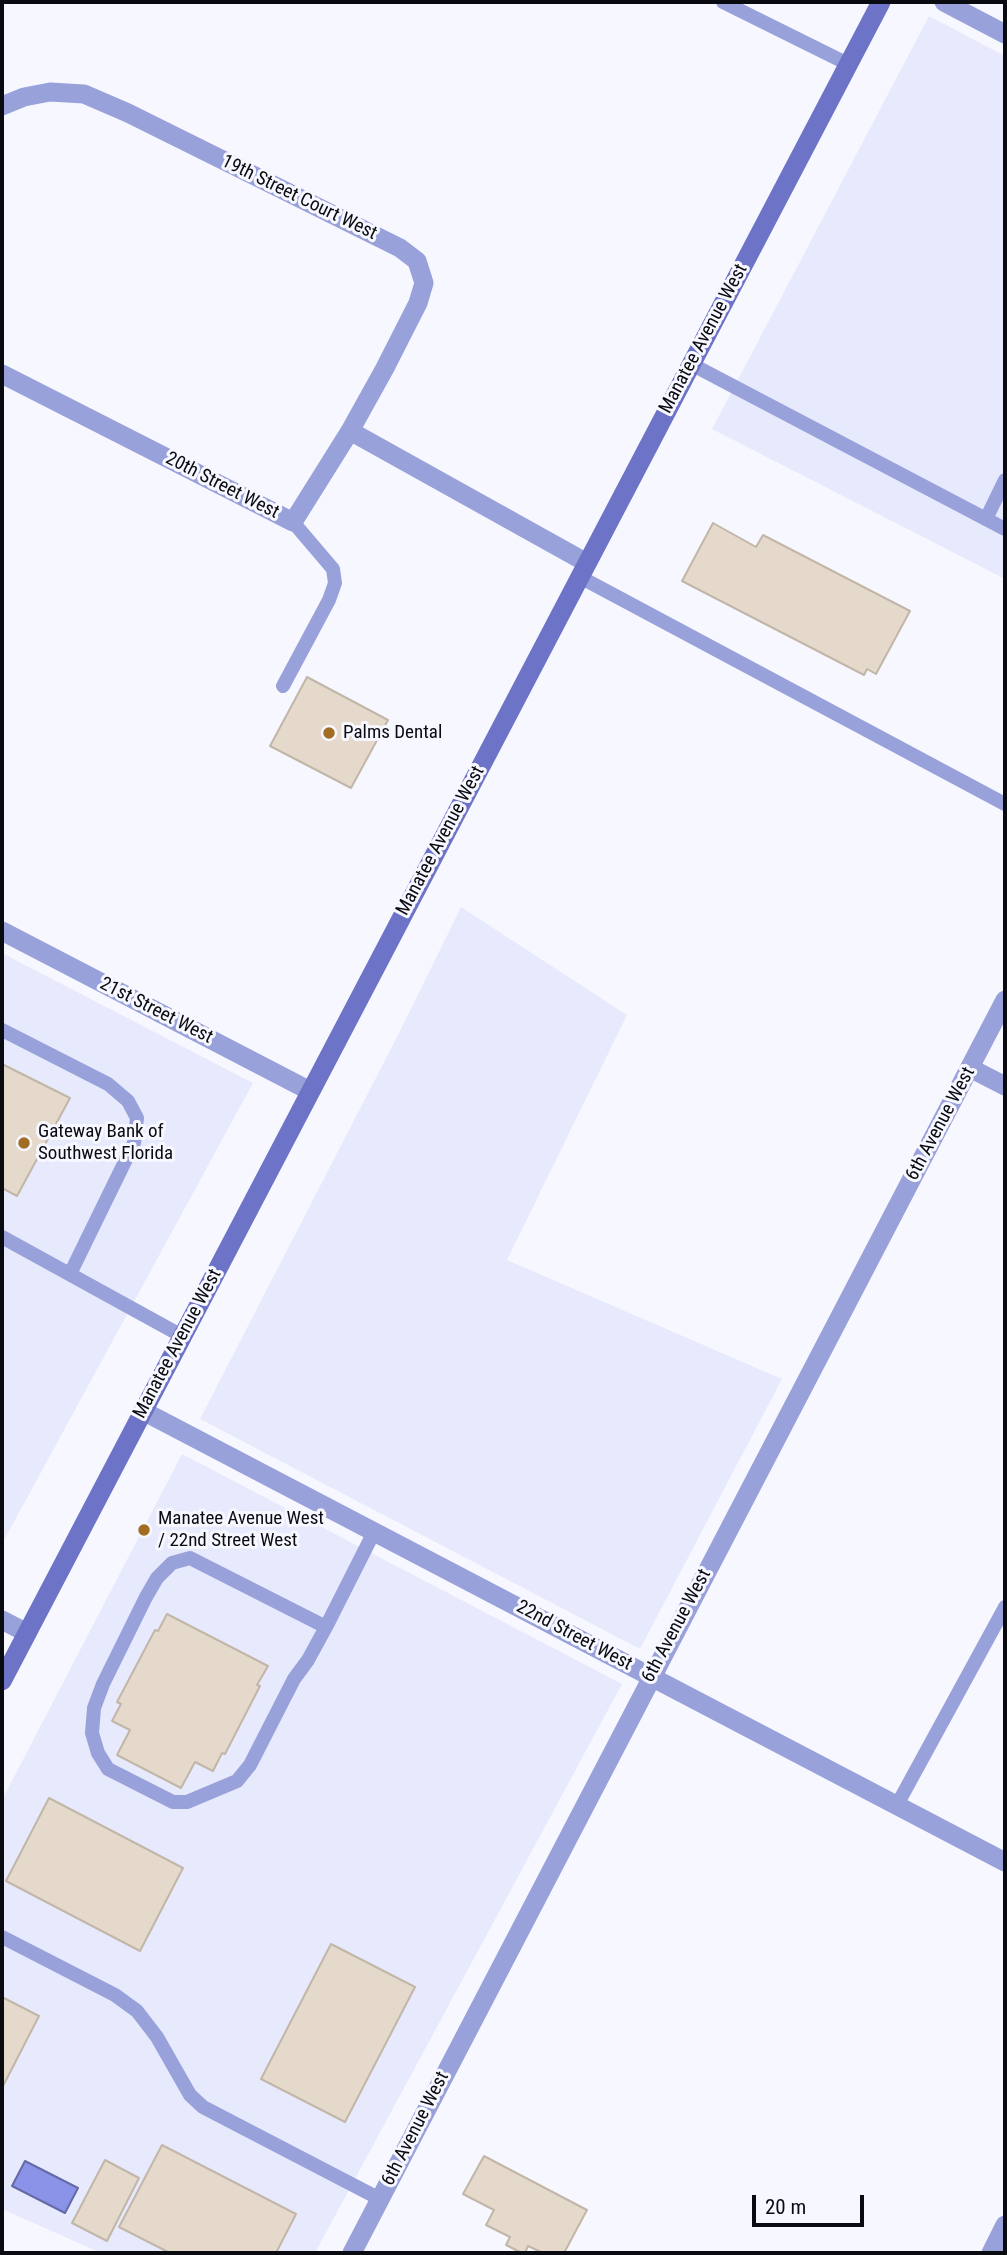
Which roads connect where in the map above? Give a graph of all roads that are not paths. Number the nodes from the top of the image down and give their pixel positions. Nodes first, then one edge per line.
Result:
1 (723, 2) edge
2 (881, 2) edge
3 (944, 2) edge
4 (1005, 34) edge
5 (848, 64) junction
6 (2, 106) edge
7 (691, 364) junction
8 (2, 374) edge
9 (350, 431) junction
10 (1005, 480) edge
11 (986, 519) junction
12 (293, 522) junction
13 (1005, 529) edge
14 (584, 570) junction
15 (283, 686) dead end
16 (1005, 804) edge
17 (2, 931) edge
18 (1005, 1000) edge
19 (2, 1030) edge
20 (970, 1068) junction
21 (1005, 1086) edge
22 (310, 1091) junction
23 (2, 1237) edge
24 (70, 1275) junction
25 (182, 1336) junction
26 (143, 1411) junction
27 (374, 1532) junction
28 (1005, 1606) edge
29 (2, 1620) edge
30 (326, 1627) junction
31 (27, 1633) junction
32 (651, 1677) junction
33 (2, 1681) edge
34 (897, 1805) junction
35 (1005, 1862) edge
36 (2, 1937) edge
37 (380, 2199) junction
38 (1005, 2225) edge
39 (352, 2253) edge
40 (990, 2253) edge

1 - 5 lane
2 - 5 main road, Manatee Avenue West
3 - 4 street
5 - 7 main road, Manatee Avenue West
6 - 9 street, 19th Street Court West
7 - 11 lane
7 - 14 main road, Manatee Avenue West
8 - 12 street, 20th Street West
9 - 12 street, 20th Street West
9 - 14 street
10 - 11 lane
11 - 13 lane
12 - 15 lane
14 - 16 lane
14 - 22 main road, Manatee Avenue West
17 - 22 street, 21st Street West
18 - 20 street, 6th Avenue West
19 - 24 lane
20 - 21 street
20 - 32 street, 6th Avenue West
22 - 25 main road, Manatee Avenue West
23 - 24 lane
24 - 25 lane
25 - 26 main road, Manatee Avenue West
26 - 27 street, 22nd Street West
26 - 31 main road, Manatee Avenue West
27 - 30 lane
27 - 32 street, 22nd Street West
28 - 34 lane
29 - 31 street
30 - 30 lane
31 - 33 main road, Manatee Avenue West
32 - 34 street, 22nd Street West
32 - 37 street, 6th Avenue West
34 - 35 street, 22nd Street West
36 - 37 lane
37 - 39 street, 6th Avenue West
38 - 40 street

